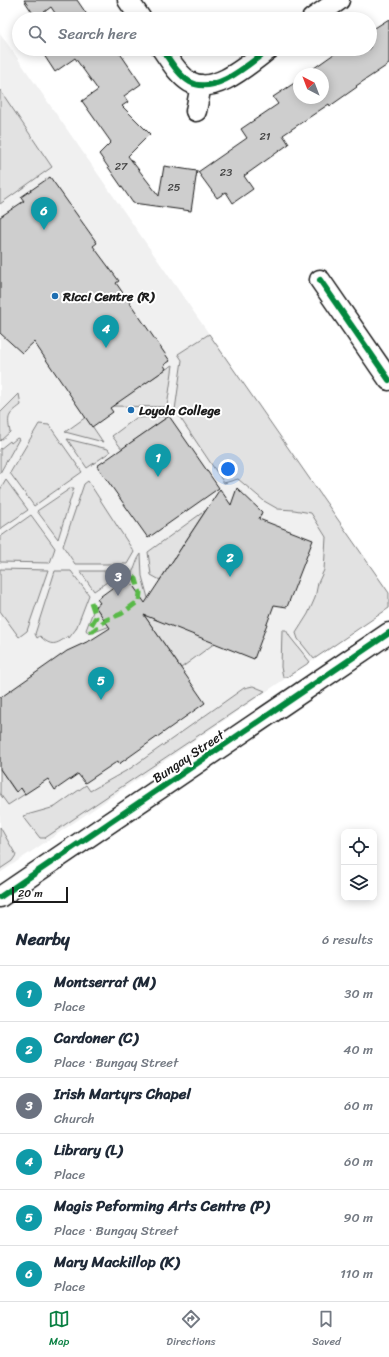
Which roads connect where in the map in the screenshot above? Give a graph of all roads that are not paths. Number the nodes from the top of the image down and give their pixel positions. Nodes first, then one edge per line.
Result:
1 (128, 0) edge
2 (340, 0) edge
3 (136, 12) edge
4 (322, 12) edge
5 (167, 56) edge
6 (259, 56) edge
7 (201, 85) junction
8 (196, 111) dead end
9 (320, 280) dead end
10 (389, 380) edge
11 (389, 634) edge
12 (0, 897) edge

1 - 3 street
2 - 4 street
5 - 7 street
6 - 7 street
7 - 8 street
9 - 10 street
11 - 12 street, Bungay Street

